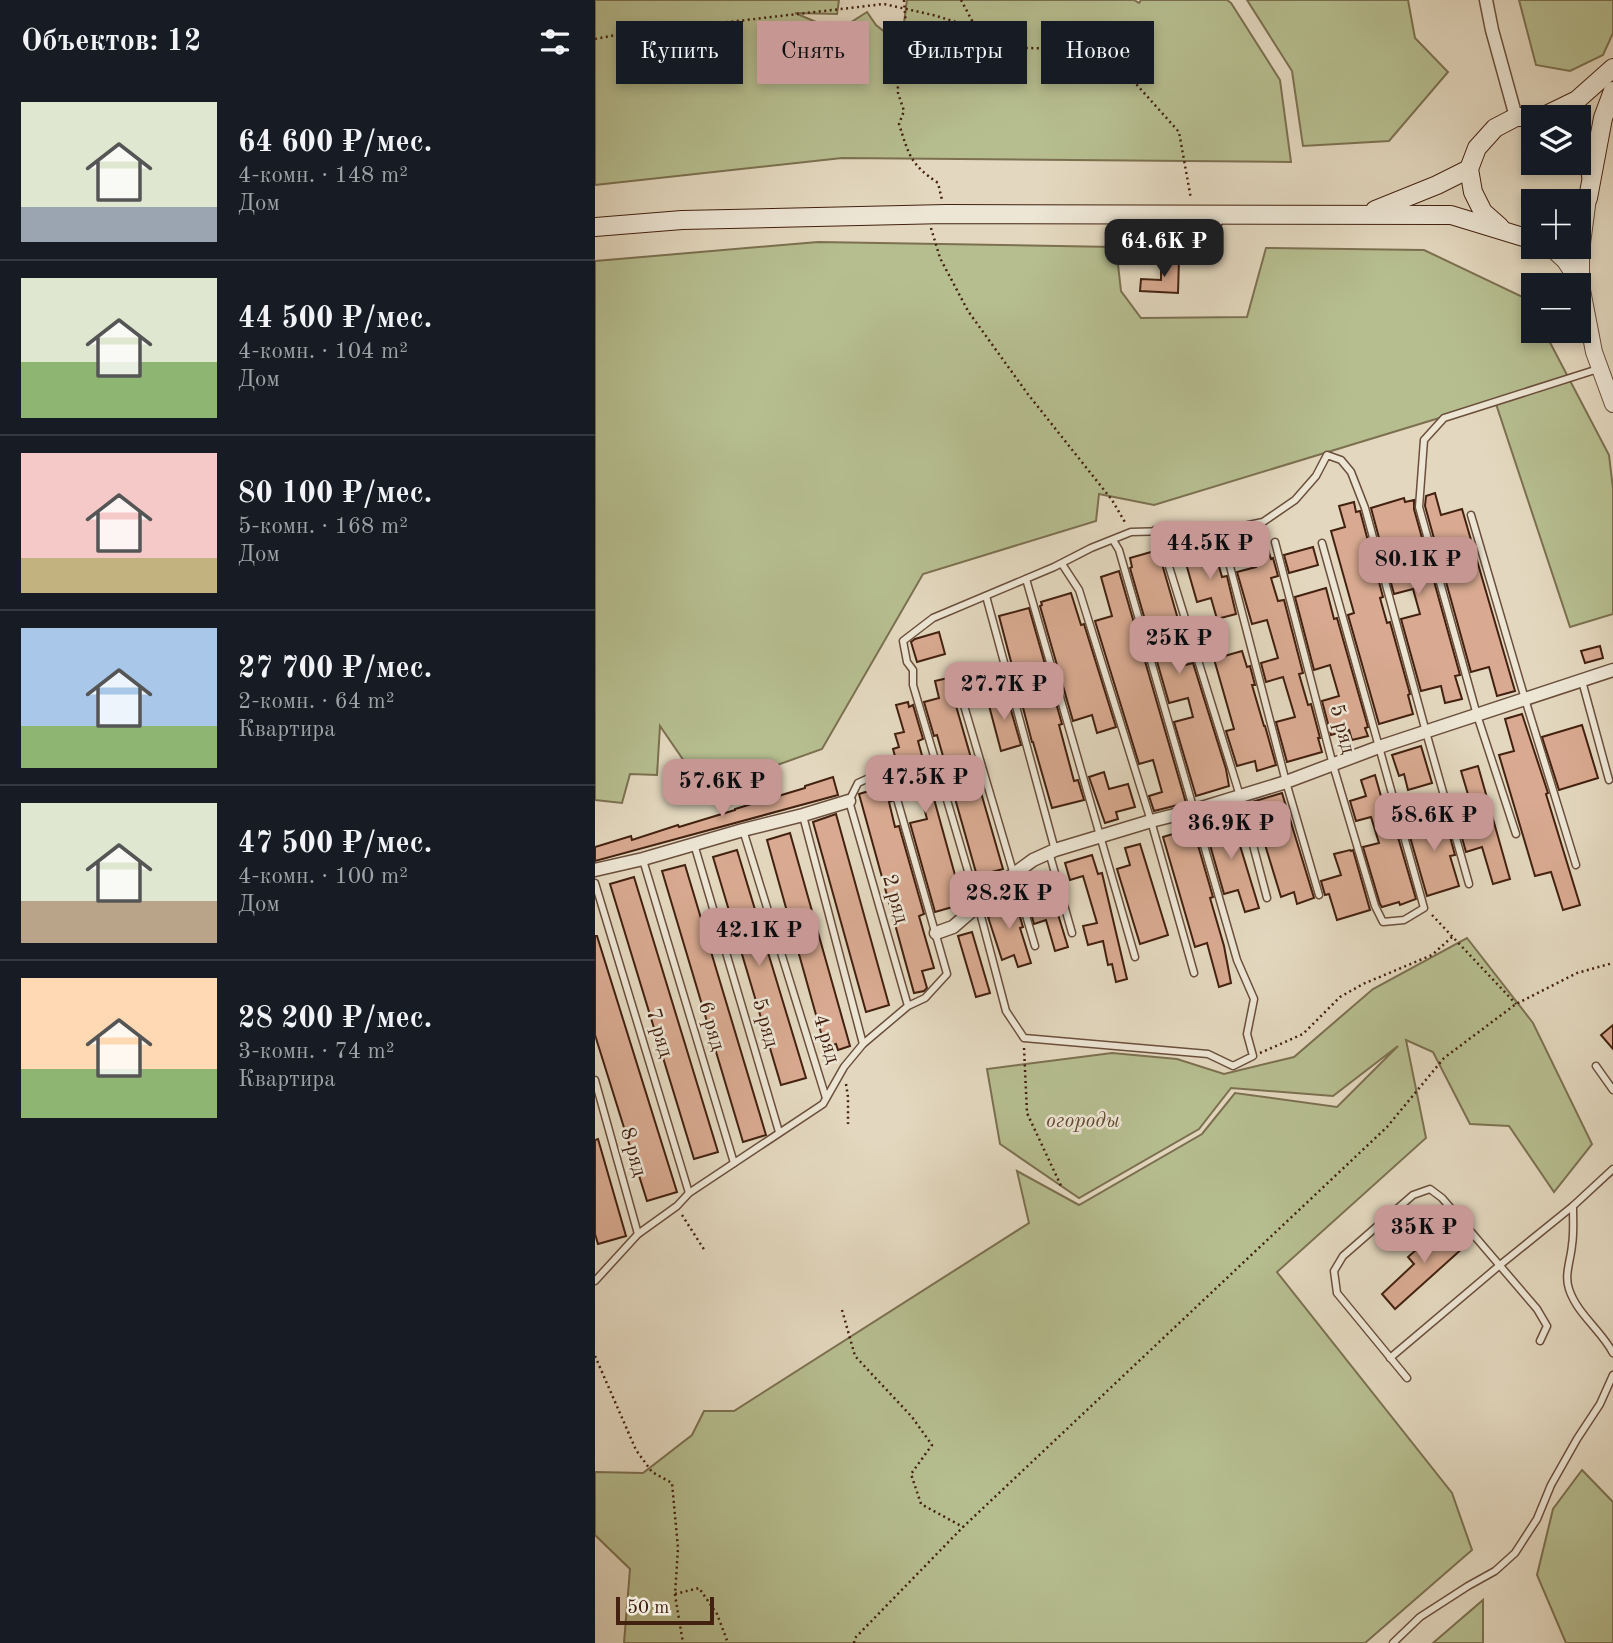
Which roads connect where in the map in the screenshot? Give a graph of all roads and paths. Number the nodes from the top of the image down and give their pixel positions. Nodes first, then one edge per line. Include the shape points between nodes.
1 (904, 0) edge
2 (961, 0) edge
3 (1486, 0) edge
4 (904, 10) junction
5 (953, 21) edge
6 (972, 21) edge
7 (595, 39) edge
8 (1027, 48) edge
9 (1613, 68) edge
10 (1613, 90) edge
11 (1567, 105) edge
12 (1516, 117) junction
13 (1521, 117) edge
14 (1469, 169) junction
15 (1590, 175) edge
16 (1591, 178) junction
17 (1588, 189) edge
18 (939, 214) junction
19 (1133, 214) junction
20 (1194, 214) junction
21 (1223, 214) junction
22 (1362, 215) junction
23 (595, 227) edge
24 (1521, 234) edge
25 (1521, 235) edge
26 (1591, 337) edge
27 (1600, 368) junction
28 (1613, 404) edge
29 (1471, 515) dead end
30 (1220, 528) junction
31 (1155, 530) junction
32 (1131, 532) junction
33 (1113, 540) junction
34 (1275, 542) dead end
35 (1322, 543) dead end
36 (1062, 564) junction
37 (1026, 579) junction
38 (986, 596) junction
39 (1613, 670) edge
40 (1581, 681) junction
41 (960, 692) dead end
42 (1525, 699) junction
43 (1477, 715) junction
44 (1426, 732) junction
45 (1379, 747) junction
46 (1333, 765) junction
47 (1609, 780) dead end
48 (1286, 782) junction
49 (1240, 796) junction
50 (849, 801) junction
51 (1195, 810) junction
52 (803, 815) junction
53 (1151, 821) junction
54 (743, 830) junction
55 (1516, 834) dead end
56 (1100, 835) junction
57 (694, 844) junction
58 (1052, 851) junction
59 (643, 859) junction
60 (1576, 865) dead end
61 (595, 870) edge
62 (1014, 874) junction
63 (595, 884) edge
64 (1469, 884) dead end
65 (1318, 895) dead end
66 (1267, 898) dead end
67 (978, 905) junction
68 (1425, 908) junction
69 (936, 933) junction
70 (1072, 933) dead end
71 (1452, 937) junction
72 (1035, 946) dead end
73 (1135, 957) dead end
74 (1613, 963) edge
75 (1194, 974) dead end
76 (1516, 1004) junction
77 (908, 1006) junction
78 (1024, 1038) junction
79 (863, 1044) junction
80 (1253, 1056) junction
81 (1596, 1066) dead end
82 (844, 1067) junction
83 (595, 1080) edge
84 (1613, 1090) edge
85 (826, 1098) junction
86 (848, 1124) dead end
87 (779, 1132) junction
88 (734, 1163) junction
89 (1613, 1169) edge
90 (1062, 1188) dead end
91 (689, 1193) junction
92 (677, 1206) junction
93 (1573, 1206) junction
94 (638, 1234) junction
95 (705, 1251) dead end
96 (1500, 1265) junction
97 (595, 1281) edge
98 (842, 1310) dead end
99 (1540, 1340) dead end
100 (1613, 1353) edge
101 (595, 1356) edge
102 (1390, 1358) junction
103 (1613, 1375) edge
104 (1406, 1378) dead end
105 (963, 1527) junction
106 (675, 1595) junction
107 (683, 1643) edge
108 (728, 1643) edge
109 (854, 1643) edge
110 (1393, 1643) edge

1 - 4 path
2 - 6 path
3 - 12 street
4 - 5 path
4 - 7 path via 884,4
4 - 18 path via 906,27 897,55 898,93 904,111 898,124 911,158 937,183
8 - 20 path via 1081,49 1137,85 1179,132
9 - 11 main road
10 - 16 main road
12 - 13 main road
12 - 14 main road via 1495,128 1477,148
14 - 22 main road
14 - 24 main road via 1483,212
15 - 16 main road
16 - 17 main road
18 - 19 main road
18 - 23 main road via 682,220
18 - 32 path via 931,231 968,310 1112,500
19 - 20 main road
19 - 21 lane via 1156,254 1184,253 1211,237
20 - 21 main road
21 - 22 main road
22 - 25 main road via 1451,215
26 - 27 street
27 - 28 street
27 - 43 lane via 1444,418 1424,440 1419,507
29 - 42 lane
30 - 31 lane
30 - 44 lane via 1263,522 1296,500 1327,455 1341,460 1351,472 1365,508
30 - 48 lane
31 - 32 lane
31 - 49 lane
32 - 33 lane
33 - 36 lane
33 - 51 lane
34 - 46 lane, 5 ряд
35 - 45 lane
36 - 37 lane
36 - 53 lane via 1079,590
37 - 38 lane
37 - 56 lane
38 - 58 lane
38 - 67 lane via 933,618 903,641
39 - 40 street
40 - 42 street
40 - 47 lane
41 - 62 lane
42 - 43 street
42 - 60 lane
43 - 44 street
43 - 55 lane
44 - 45 street
44 - 64 lane
45 - 46 street
45 - 68 lane
46 - 48 street
46 - 68 lane, 5 ряд via 1383,922 1404,920
48 - 49 street
48 - 65 lane
49 - 51 street
49 - 66 lane
50 - 52 street
50 - 69 lane via 858,783 880,773 893,785
50 - 77 lane, 2 ряд
51 - 53 street
51 - 80 lane via 1237,960 1254,999 1247,1034
52 - 54 street
52 - 79 lane
53 - 56 street
53 - 75 lane
54 - 57 street
54 - 85 lane, 4 ряд
56 - 58 street
56 - 73 lane
57 - 59 street
57 - 87 lane, 5 ряд
58 - 62 street
58 - 70 lane
59 - 61 street
59 - 88 lane, 6 ряд
62 - 67 street
62 - 72 lane
63 - 91 lane, 7 ряд
67 - 69 street via 953,928
67 - 78 lane via 1006,1011
68 - 71 path
69 - 77 lane via 947,974 925,998
71 - 76 path
71 - 80 path via 1432,955 1340,998 1303,1034
74 - 76 path via 1577,973
76 - 105 path via 1444,1058 1387,1127
77 - 79 lane
78 - 80 lane via 1208,1054 1233,1066
78 - 90 path via 1027,1113
79 - 82 lane
81 - 84 lane
82 - 85 lane
82 - 86 path
83 - 94 lane, 8 ряд
85 - 87 lane
87 - 88 lane
88 - 91 lane
89 - 93 lane
91 - 92 lane
92 - 94 lane
92 - 95 path
93 - 96 lane
93 - 100 lane via 1568,1287
94 - 97 lane
96 - 99 lane via 1547,1326
96 - 102 lane
96 - 102 lane via 1442,1198 1430,1189 1413,1195 1343,1256 1334,1271 1338,1293
98 - 105 path via 855,1356 932,1445 911,1474 921,1504
101 - 106 path via 636,1450 652,1472 671,1483 678,1548
102 - 104 lane
103 - 110 lane via 1551,1485 1538,1519 1515,1553 1495,1571 1420,1617
105 - 109 path
106 - 107 path
106 - 108 path via 699,1588 717,1614

